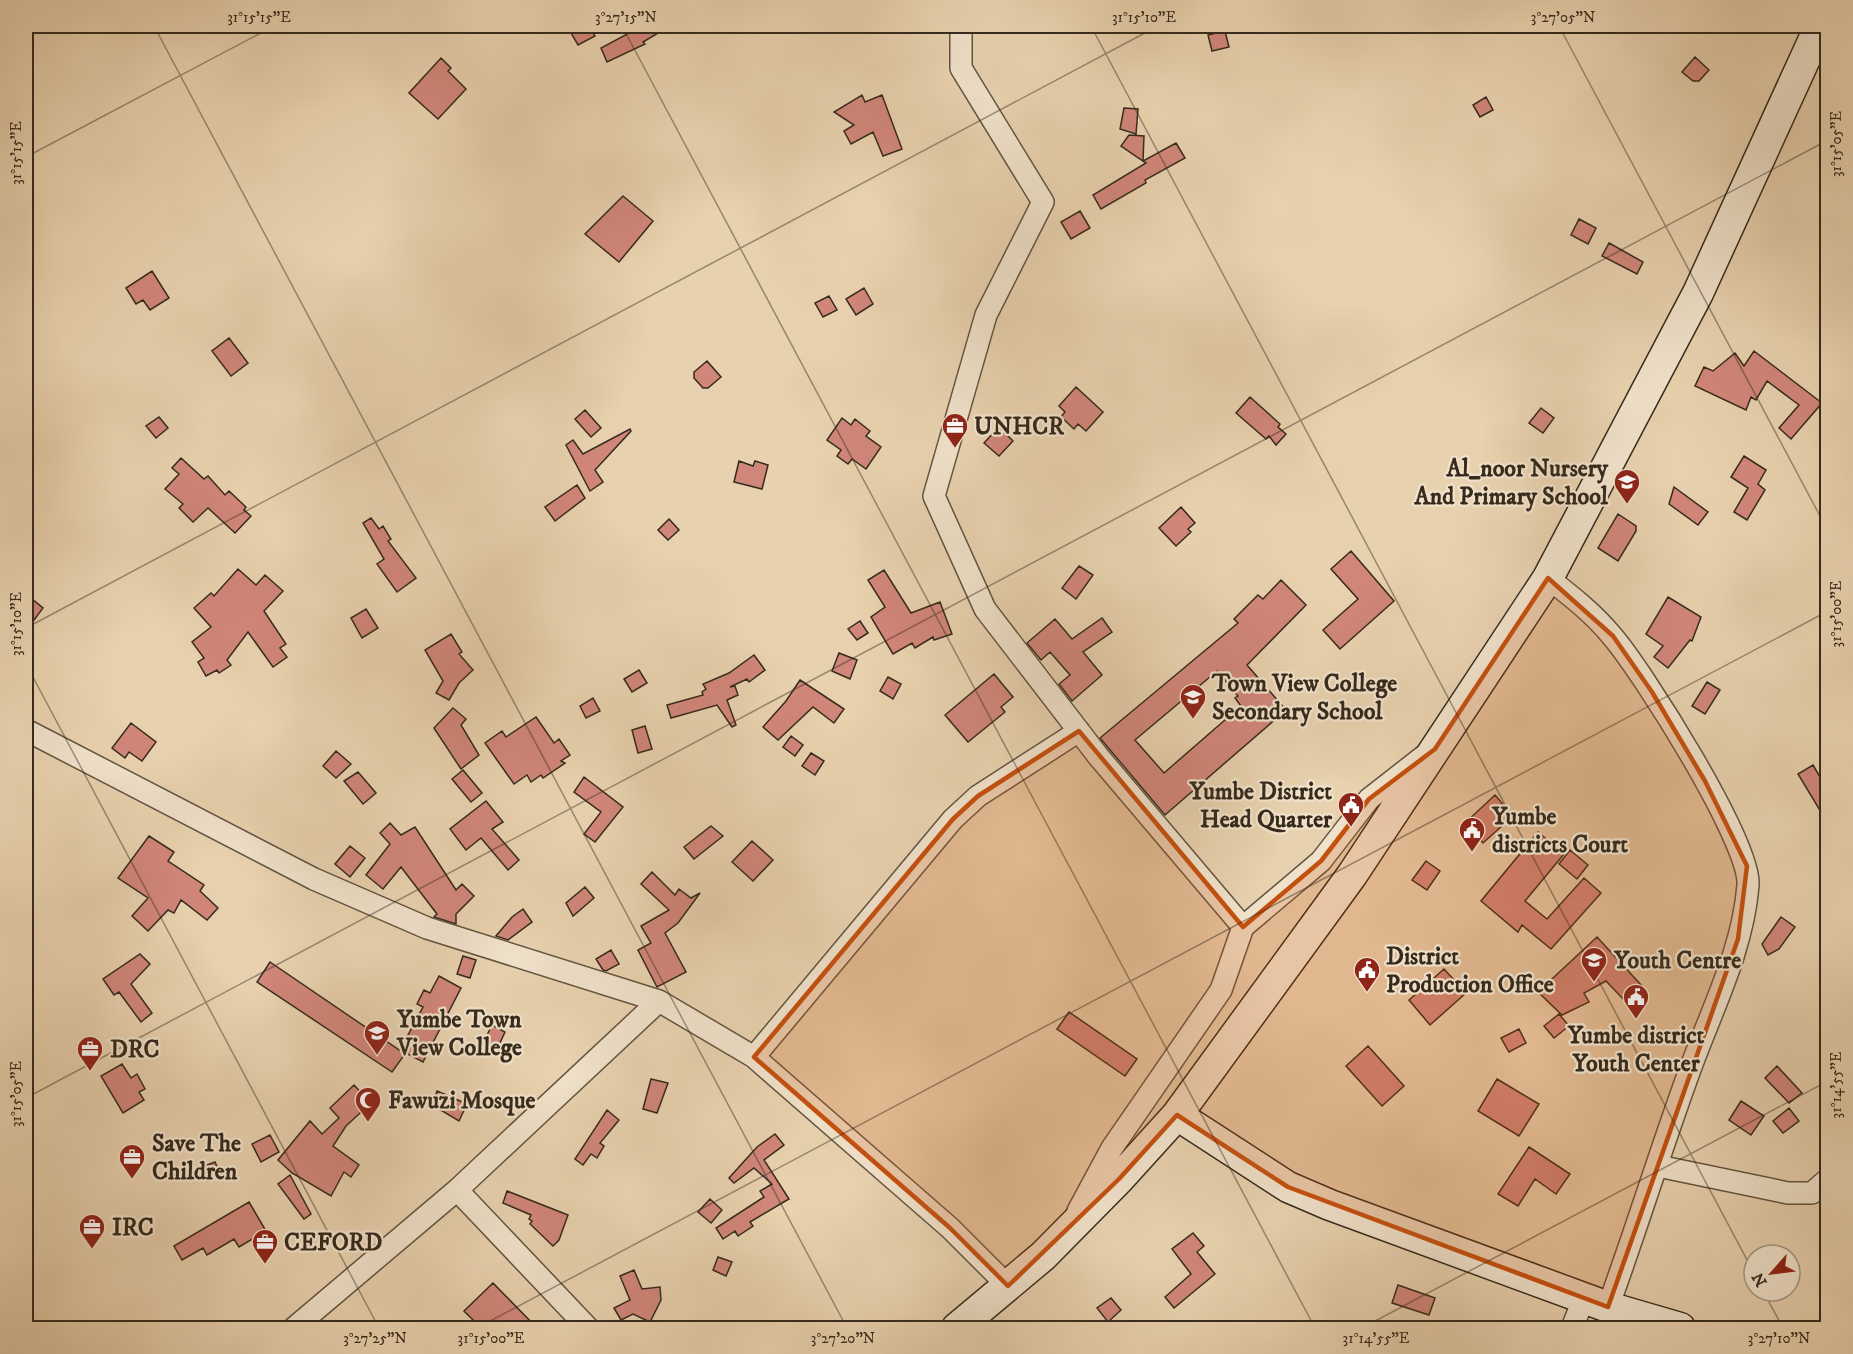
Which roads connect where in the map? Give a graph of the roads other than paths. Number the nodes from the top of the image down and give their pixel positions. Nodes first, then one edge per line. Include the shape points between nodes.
1 (961, 26) edge
2 (1821, 26) edge
3 (1548, 578) junction
4 (26, 730) edge
5 (1079, 731) junction
6 (1435, 748) junction
7 (1243, 927) junction
8 (658, 1001) junction
9 (754, 1058) junction
10 (1177, 1115) junction
11 (1658, 1166) junction
12 (1827, 1179) edge
13 (457, 1190) junction
14 (1068, 1230) junction
15 (1008, 1286) junction
16 (1596, 1303) junction
17 (962, 1327) edge
18 (294, 1329) edge
19 (588, 1329) edge
20 (1572, 1329) edge
21 (1680, 1329) edge

1 - 5 street via 962,68 1043,202 986,315 934,496 985,609
2 - 3 main road via 1698,293
3 - 6 main road
3 - 11 street via 1581,603 1613,636 1652,692 1705,780 1747,866 1748,884 1738,939
4 - 8 street via 314,879 417,923
5 - 7 street
5 - 9 street via 978,796 953,819
6 - 7 street via 1369,799 1321,861
6 - 10 main road via 1352,875
7 - 14 street via 1221,990 1112,1148
8 - 9 street
8 - 13 street
9 - 15 street via 950,1228
10 - 14 main road
10 - 16 main road via 1288,1187 1330,1206
11 - 12 street via 1788,1193 1812,1193
11 - 16 street
13 - 18 street
13 - 19 street
14 - 15 main road
15 - 17 main road
16 - 20 street
16 - 21 main road

